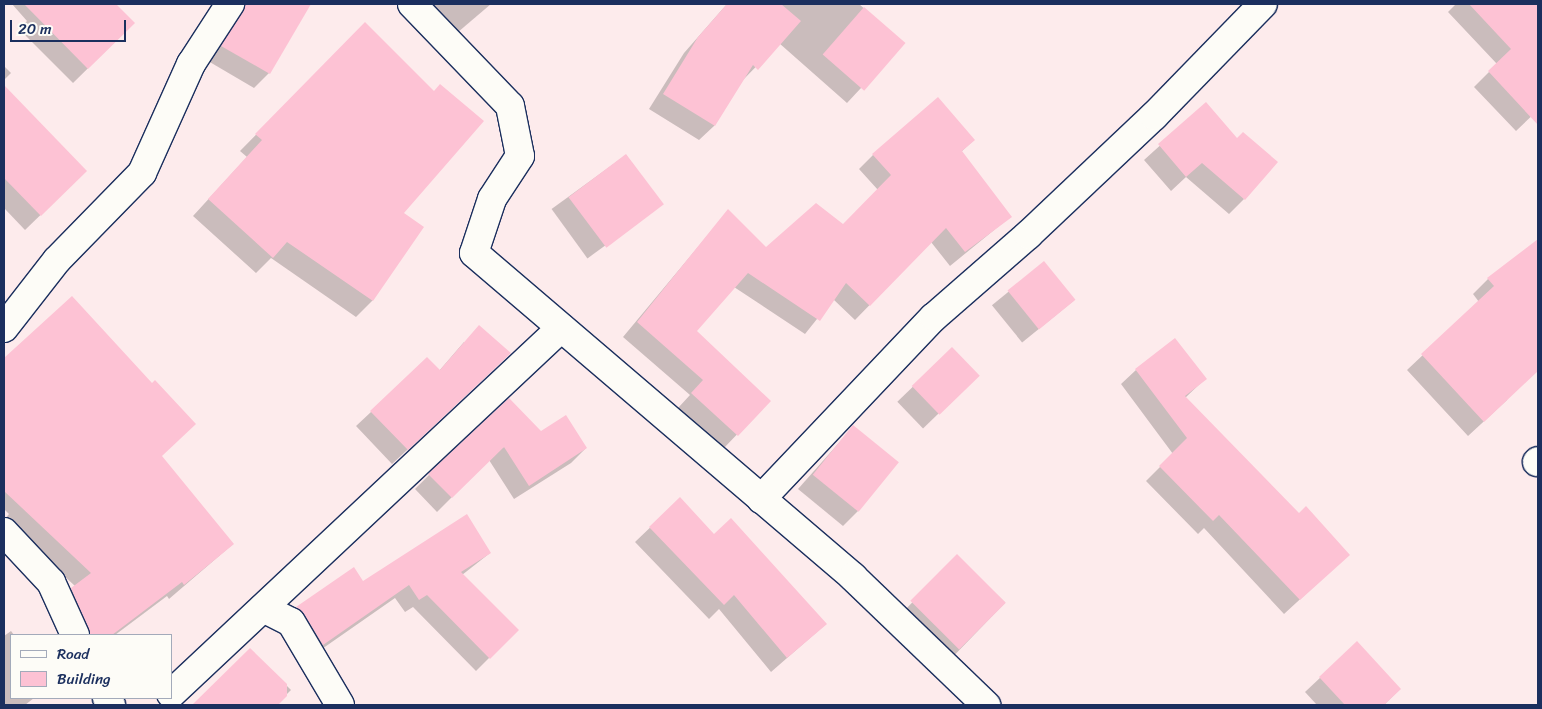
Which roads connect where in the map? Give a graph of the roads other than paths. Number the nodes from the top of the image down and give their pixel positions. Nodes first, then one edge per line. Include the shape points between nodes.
1 (230, 4) edge
2 (412, 4) edge
3 (1264, 4) edge
4 (4, 328) edge
5 (561, 328) junction
6 (761, 499) junction
7 (4, 532) edge
8 (263, 608) junction
9 (75, 634) edge
10 (172, 693) edge
11 (340, 705) edge
12 (986, 705) edge

1 - 4 street via 191,64 142,173 57,260
2 - 5 street via 510,106 520,156 492,199 474,254
3 - 6 street via 1154,116 1028,235 934,317
5 - 6 street
5 - 8 street
6 - 12 street via 853,577
7 - 9 street via 51,582
8 - 10 street
8 - 11 street via 292,622

